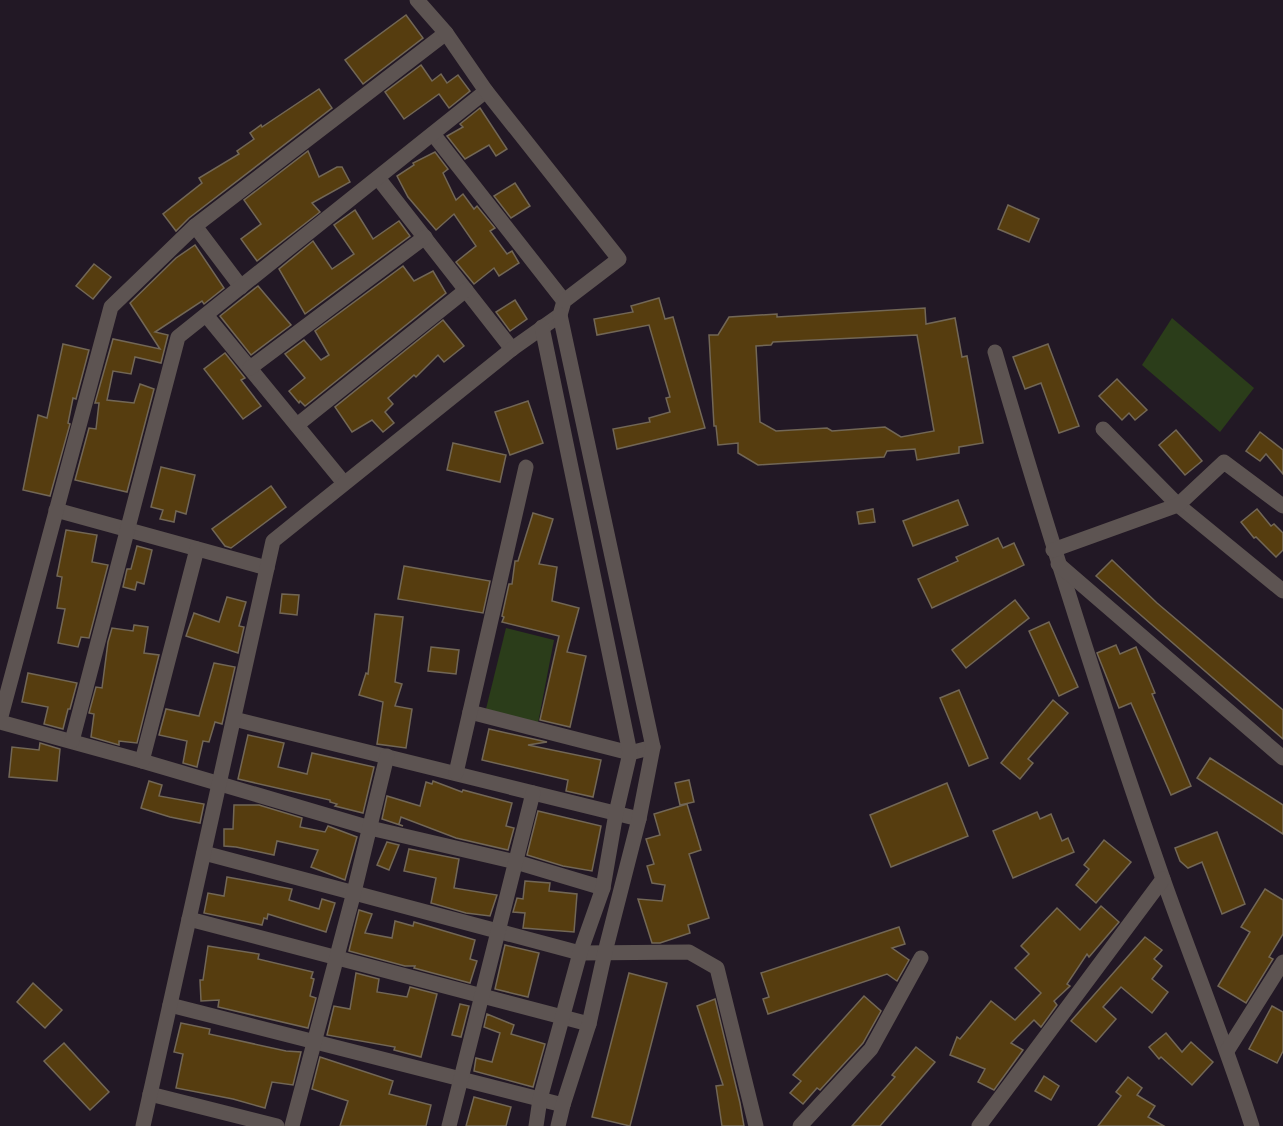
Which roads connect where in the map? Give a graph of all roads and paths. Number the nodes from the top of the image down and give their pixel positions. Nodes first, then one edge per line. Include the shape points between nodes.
1 (417, 0) edge
2 (446, 33) junction
3 (486, 91) junction
4 (433, 134) junction
5 (378, 178) junction
6 (195, 226) junction
7 (424, 237) junction
8 (241, 287) junction
9 (466, 290) junction
10 (562, 308) junction
11 (206, 315) junction
12 (542, 327) junction
13 (512, 349) junction
14 (994, 352) dead end
15 (250, 368) junction
16 (297, 425) junction
17 (1103, 429) dead end
18 (526, 467) dead end
19 (344, 483) junction
20 (1178, 505) junction
21 (1283, 506) edge
22 (56, 510) junction
23 (127, 529) junction
24 (197, 549) junction
25 (1055, 557) junction
26 (267, 568) junction
27 (1283, 591) edge
28 (470, 712) junction
29 (234, 719) junction
30 (0, 721) edge
31 (72, 741) junction
32 (653, 747) junction
33 (630, 753) junction
34 (387, 756) junction
35 (1283, 758) edge
36 (142, 761) junction
37 (456, 773) junction
38 (219, 783) junction
39 (533, 793) junction
40 (616, 813) junction
41 (639, 819) junction
42 (370, 828) junction
43 (204, 852) junction
44 (516, 862) junction
45 (1163, 879) junction
46 (603, 888) junction
47 (354, 892) junction
48 (189, 919) junction
49 (499, 931) junction
50 (580, 952) junction
51 (605, 952) junction
52 (335, 957) junction
53 (921, 958) dead end
54 (1283, 962) edge
55 (481, 996) junction
56 (170, 1005) junction
57 (563, 1017) junction
58 (589, 1024) junction
59 (314, 1041) junction
60 (1227, 1051) junction
61 (460, 1079) junction
62 (150, 1094) junction
63 (540, 1099) junction
64 (563, 1105) junction
65 (143, 1126) edge
66 (277, 1126) edge
67 (292, 1126) edge
68 (449, 1126) edge
69 (536, 1126) edge
70 (558, 1126) edge
71 (756, 1126) edge
72 (800, 1126) edge
73 (979, 1126) edge
74 (1252, 1126) edge

1 - 2 street
2 - 3 street
2 - 6 street
3 - 4 street
3 - 10 street via 619,260
4 - 5 street
4 - 10 street
5 - 7 street
5 - 8 street
6 - 8 street
6 - 22 street via 111,307
7 - 9 street
7 - 15 street
8 - 11 street
9 - 13 street
9 - 16 street
10 - 12 street
10 - 32 street
11 - 15 street
11 - 23 street via 178,337
12 - 13 street
12 - 33 street
13 - 19 street
14 - 25 street
15 - 16 street
16 - 19 street
17 - 20 street
18 - 28 street
19 - 26 street via 273,541
20 - 21 street via 1224,462
20 - 25 street
20 - 27 street
22 - 23 street
22 - 30 street
23 - 24 street
23 - 31 street
24 - 26 street
24 - 36 street
25 - 35 street
25 - 45 street
26 - 29 street
28 - 33 street
28 - 37 street
29 - 34 street
29 - 38 street
30 - 31 street
31 - 36 street
32 - 33 street
32 - 41 street
33 - 40 street
34 - 37 street
34 - 42 street
36 - 38 street
37 - 39 street
38 - 42 street
38 - 43 street
39 - 40 street
39 - 44 street
40 - 41 street
40 - 46 street
41 - 51 street
42 - 44 street
42 - 47 street
43 - 47 street
43 - 48 street
44 - 46 street
44 - 49 street
45 - 60 street
45 - 73 street
46 - 50 street
47 - 49 street
47 - 52 street
48 - 52 street
48 - 56 street
49 - 50 street
49 - 55 street
50 - 51 street
50 - 57 street
51 - 58 street
51 - 71 street via 689,952 717,968
52 - 55 street
52 - 59 street
53 - 72 street via 871,1049
54 - 60 street
55 - 57 street
55 - 61 street
56 - 59 street
56 - 62 street
57 - 58 street
57 - 63 street
58 - 64 street
59 - 61 street
59 - 67 street
60 - 74 street
61 - 63 street
61 - 68 street
62 - 65 street
62 - 66 street
63 - 64 street
63 - 69 street
64 - 70 street

